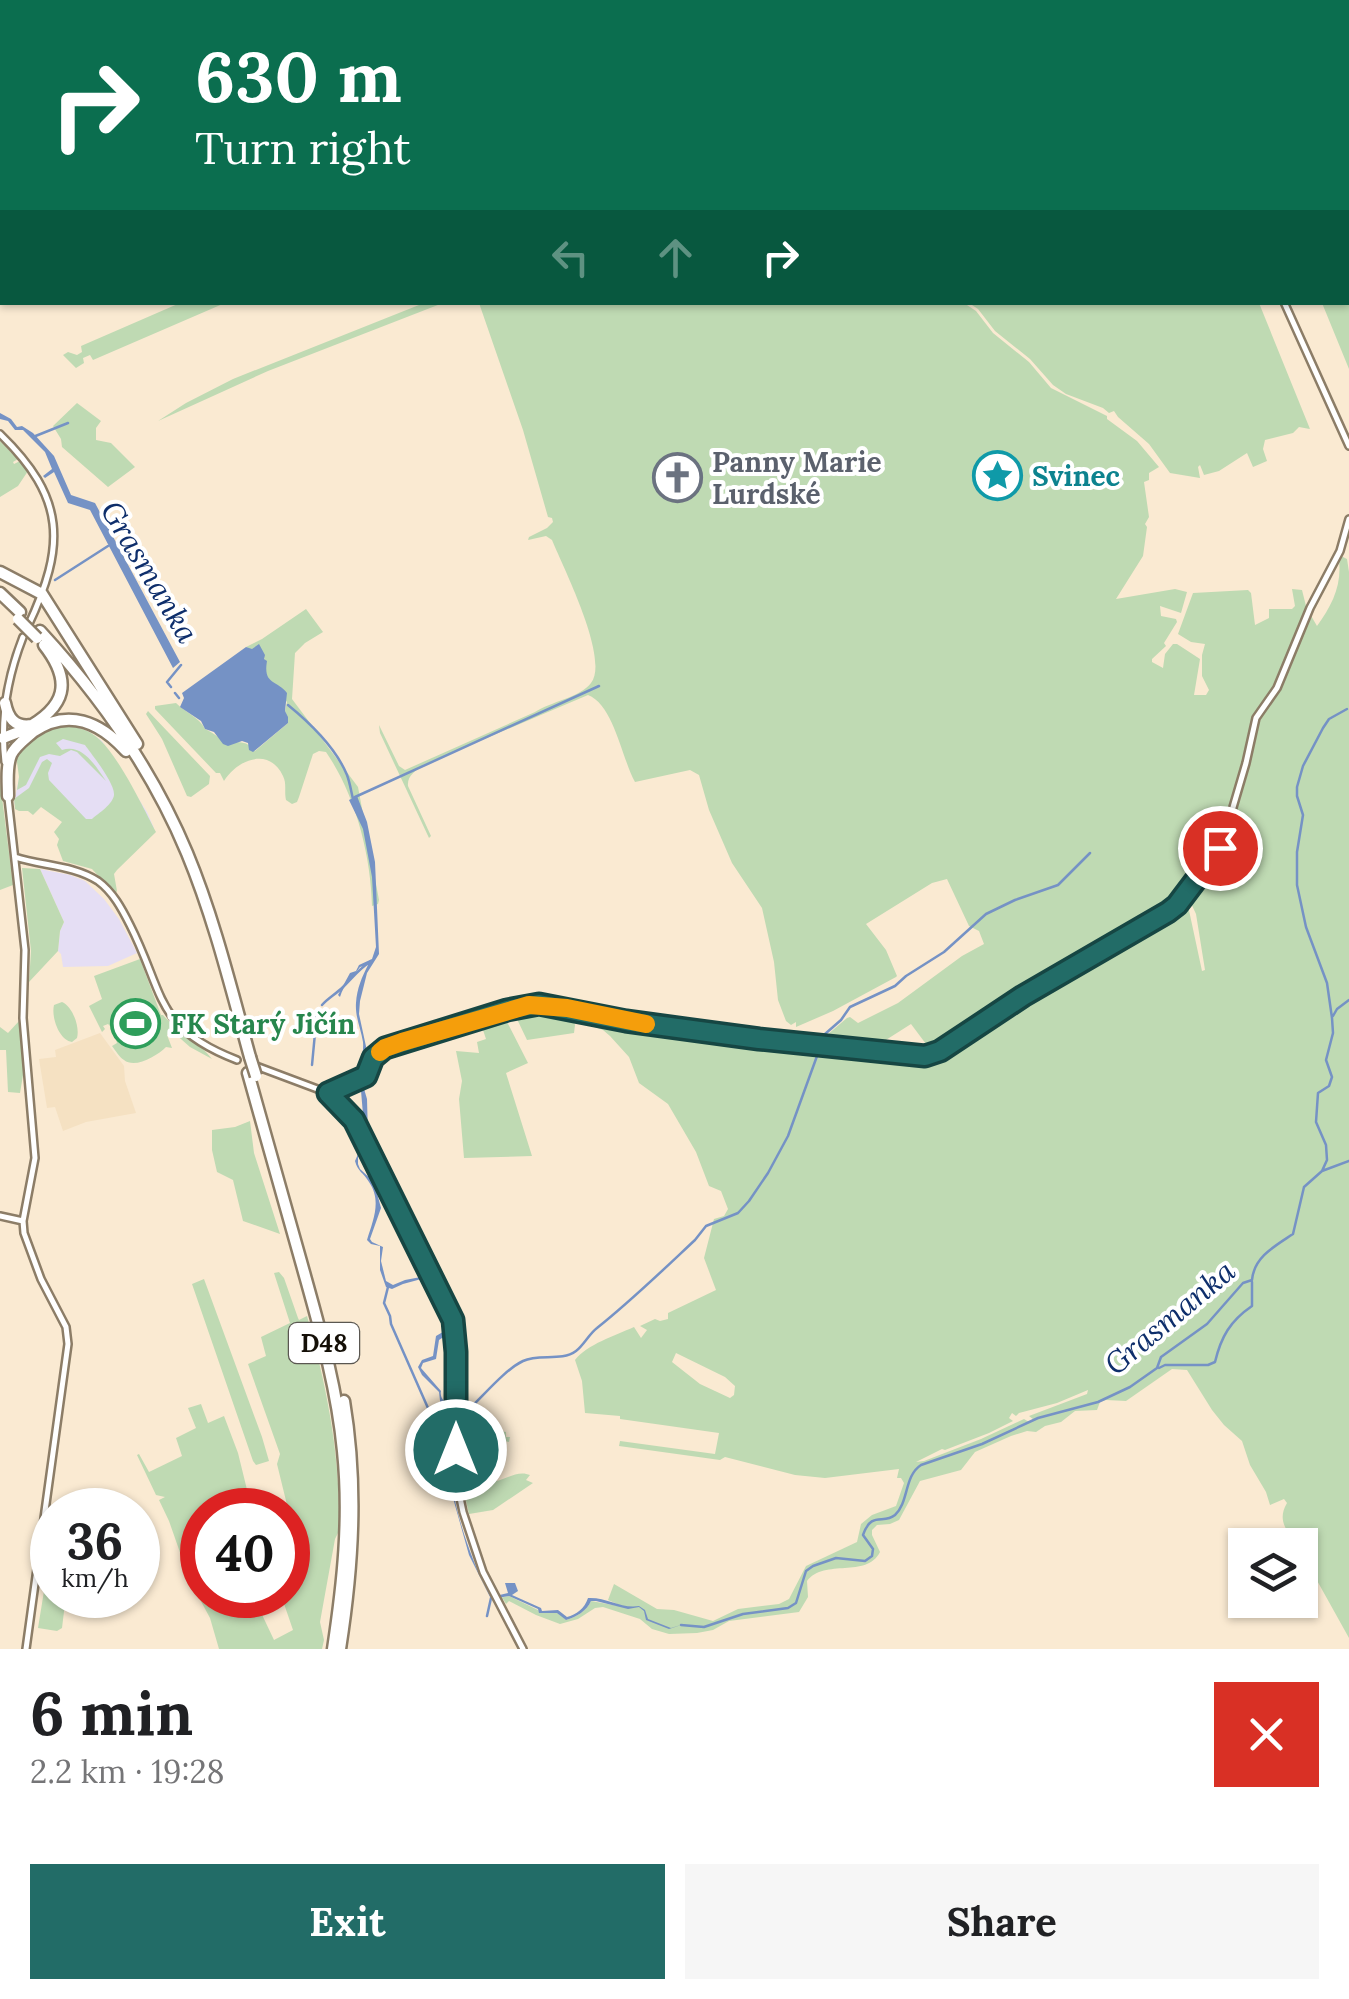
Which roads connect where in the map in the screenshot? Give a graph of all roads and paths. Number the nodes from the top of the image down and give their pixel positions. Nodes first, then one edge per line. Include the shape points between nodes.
1 (1285, 305) edge
2 (0, 434) edge
3 (1349, 446) edge
4 (1349, 519) edge
5 (0, 572) edge
6 (0, 593) edge
7 (42, 594) junction
8 (0, 602) edge
9 (19, 615) junction
10 (28, 626) dead end
11 (23, 637) dead end
12 (40, 638) junction
13 (4, 703) junction
14 (33, 728) junction
15 (3, 738) junction
16 (126, 751) junction
17 (8, 796) junction
18 (169, 813) junction
19 (15, 857) junction
20 (247, 1064) junction
21 (328, 1093) junction
22 (0, 1216) edge
23 (22, 1221) junction
24 (26, 1649) edge
25 (337, 1649) edge
26 (523, 1649) edge

1 - 3 street
2 - 7 street via 39,480 53,520 53,560
4 - 21 street via 1278,688 1256,718 1215,856 1177,905 940,1051 925,1056 821,1046 539,1004 385,1048 366,1076
5 - 7 highway
6 - 9 highway, D48
7 - 10 street
7 - 18 highway via 122,718
8 - 9 highway, D48
9 - 12 highway, D48, bridge
11 - 13 street
12 - 14 highway via 62,688 53,710
12 - 16 highway, D48
12 - 18 highway, D48 via 117,724
13 - 14 highway via 14,722
13 - 15 street
14 - 15 highway via 17,740
14 - 16 highway via 81,720 103,729
14 - 17 highway via 10,756
15 - 17 street
16 - 20 highway, D48 via 186,870
17 - 19 street
18 - 20 highway, D48 via 205,902
19 - 20 street via 78,872 107,889 131,926 166,1010 208,1048
19 - 23 street via 36,1158
20 - 21 street
20 - 25 highway, D48 via 339,1414 346,1528
21 - 26 street via 354,1120 453,1320 462,1512 483,1572
22 - 23 street
23 - 24 street via 68,1344

